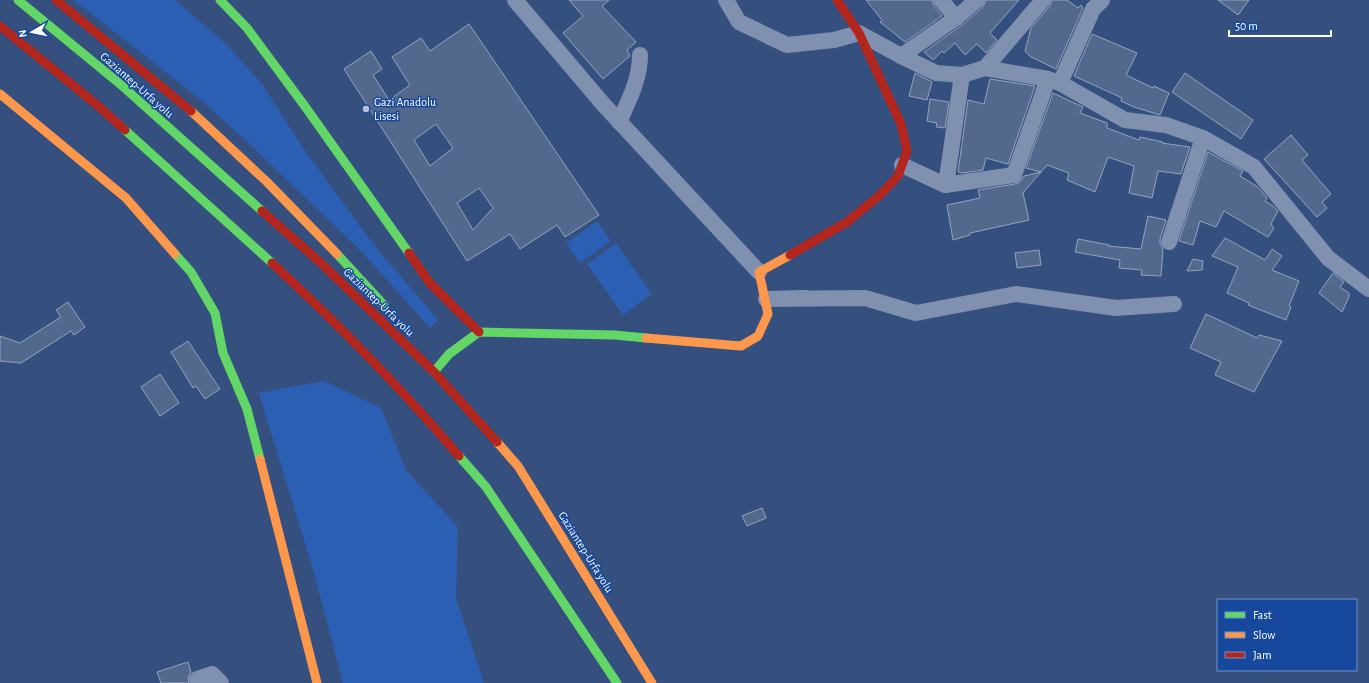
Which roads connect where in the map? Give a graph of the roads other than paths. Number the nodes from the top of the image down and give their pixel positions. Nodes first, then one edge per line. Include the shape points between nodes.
1 (18, 0) edge
2 (56, 0) edge
3 (220, 0) edge
4 (515, 0) edge
5 (726, 0) edge
6 (837, 0) edge
7 (941, 0) edge
8 (977, 0) edge
9 (1043, 0) edge
10 (1093, 3) edge
11 (956, 18) junction
12 (0, 27) edge
13 (859, 33) junction
14 (640, 56) dead end
15 (901, 56) junction
16 (985, 68) junction
17 (962, 75) junction
18 (1054, 81) junction
19 (0, 94) edge
20 (619, 122) junction
21 (1203, 138) junction
22 (902, 165) junction
23 (946, 185) junction
24 (1168, 242) dead end
25 (759, 272) junction
26 (1369, 288) edge
27 (806, 298) dead end
28 (766, 299) junction
29 (1174, 304) dead end
30 (390, 311) dead end
31 (398, 324) dead end
32 (479, 332) junction
33 (434, 372) junction
34 (197, 679) dead end
35 (220, 683) edge
36 (317, 683) edge
37 (617, 683) edge
38 (652, 683) edge

1 - 33 main road, Gaziantep-Urfa yolu via 120,84 322,264
2 - 30 main road via 126,55 225,142 332,247
3 - 32 main road via 247,28 304,104 429,282
4 - 20 street
5 - 13 street via 739,22 787,45 834,40
6 - 13 main road
7 - 11 street
8 - 11 street
9 - 16 street
10 - 18 street
11 - 15 street
12 - 37 main road via 97,105 318,305 412,400 486,487
13 - 15 street
13 - 22 main road via 901,124 907,152
14 - 20 street via 640,68 632,96
15 - 17 street via 936,73
16 - 17 street
16 - 18 street
17 - 23 street
18 - 21 street via 1125,120 1166,125
18 - 23 street via 1014,175
19 - 36 main road via 126,198 191,272 215,314 223,353 247,409
20 - 25 street
21 - 24 street
21 - 26 street via 1254,167 1328,258
22 - 23 street
22 - 25 main road via 894,181 847,222
25 - 28 main road
27 - 28 street
28 - 29 street via 865,298 916,313 1016,294 1116,308
28 - 32 main road via 768,314 758,336 741,346 615,335
31 - 33 main road
32 - 33 main road via 450,354
33 - 38 main road, Gaziantep-Urfa yolu via 518,466
34 - 35 street via 212,674

